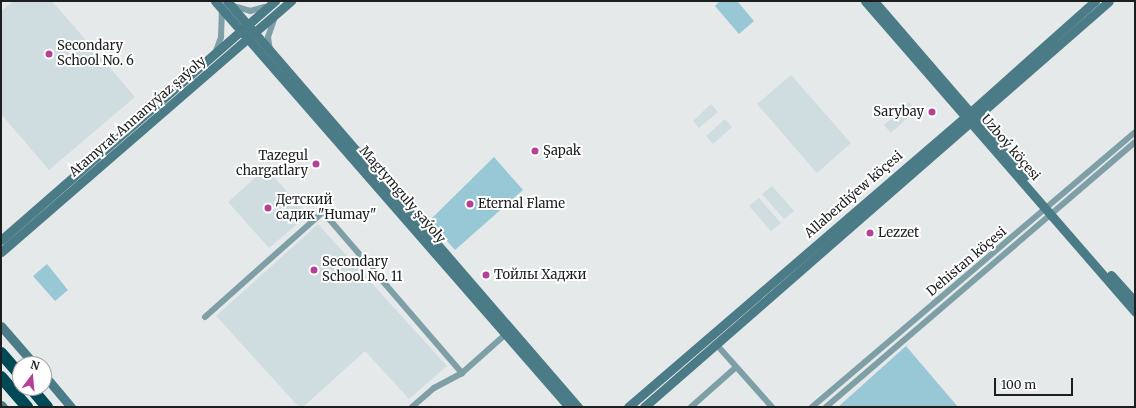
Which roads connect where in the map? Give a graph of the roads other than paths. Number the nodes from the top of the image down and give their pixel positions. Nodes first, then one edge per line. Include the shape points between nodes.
1 (215, 1) edge
2 (291, 1) edge
3 (865, 1) edge
4 (874, 1) edge
5 (1094, 1) edge
6 (1109, 1) edge
7 (274, 2) edge
8 (226, 5) edge
9 (278, 12) junction
10 (244, 27) junction
11 (251, 35) junction
12 (215, 52) junction
13 (272, 54) junction
14 (970, 117) junction
15 (1135, 132) edge
16 (1135, 142) edge
17 (1050, 210) junction
18 (1, 240) edge
19 (1, 252) edge
20 (1135, 302) edge
21 (1135, 312) edge
22 (205, 317) dead end
23 (1, 326) edge
24 (506, 334) junction
25 (716, 344) junction
26 (1, 353) edge
27 (27, 356) edge
28 (12, 366) edge
29 (736, 367) junction
30 (462, 373) junction
31 (1, 377) edge
32 (52, 384) edge
33 (646, 392) junction
34 (38, 396) edge
35 (569, 403) edge
36 (1, 405) edge
37 (3, 407) edge
38 (27, 407) edge
39 (48, 407) edge
40 (71, 407) edge
41 (412, 407) edge
42 (578, 407) edge
43 (582, 407) edge
44 (620, 407) edge
45 (628, 407) edge
46 (644, 407) edge
47 (691, 407) edge
48 (772, 407) edge
49 (812, 407) edge
50 (826, 407) edge

1 - 8 street, Magtymguly şaýoly
2 - 9 street, Atamyrat Annanyýaz şaýoly
3 - 14 street, Uzboý köçesi
4 - 14 street, Uzboý köçesi
5 - 14 street, Allaberdiýew köçesi
6 - 14 street, Allaberdiýew köçesi
7 - 8 street via 250,11
7 - 10 street, Atamyrat Annanyýaz şaýoly
8 - 10 street, Magtymguly şaýoly
8 - 12 street
9 - 11 street, Atamyrat Annanyýaz şaýoly
9 - 13 street via 272,21 268,37
10 - 11 street, Magtymguly şaýoly
10 - 12 street, Atamyrat Annanyýaz şaýoly
11 - 13 street, Magtymguly şaýoly
11 - 19 street, Atamyrat Annanyýaz şaýoly
11 - 24 street, Magtymguly şaýoly
12 - 18 street, Atamyrat Annanyýaz şaýoly
13 - 35 street, Magtymguly şaýoly
14 - 17 street, Uzboý köçesi
14 - 25 street, Allaberdiýew köçesi
14 - 33 street, Allaberdiýew köçesi
15 - 17 street, Dehistan köçesi
16 - 17 street, Dehistan köçesi
17 - 20 street, Uzboý köçesi
17 - 21 street, Uzboý köçesi
17 - 49 street, Dehistan köçesi
17 - 50 street, Dehistan köçesi
22 - 30 street via 323,212
23 - 27 street
24 - 30 street
24 - 35 street, Magtymguly şaýoly
25 - 29 street
25 - 46 street, Allaberdiýew köçesi
26 - 28 highway
29 - 47 street
29 - 48 street
30 - 41 street via 434,388
31 - 38 highway
32 - 40 street
33 - 44 street
33 - 45 street, Allaberdiýew köçesi
34 - 39 highway
35 - 42 street, Magtymguly şaýoly
35 - 43 street
36 - 37 street

